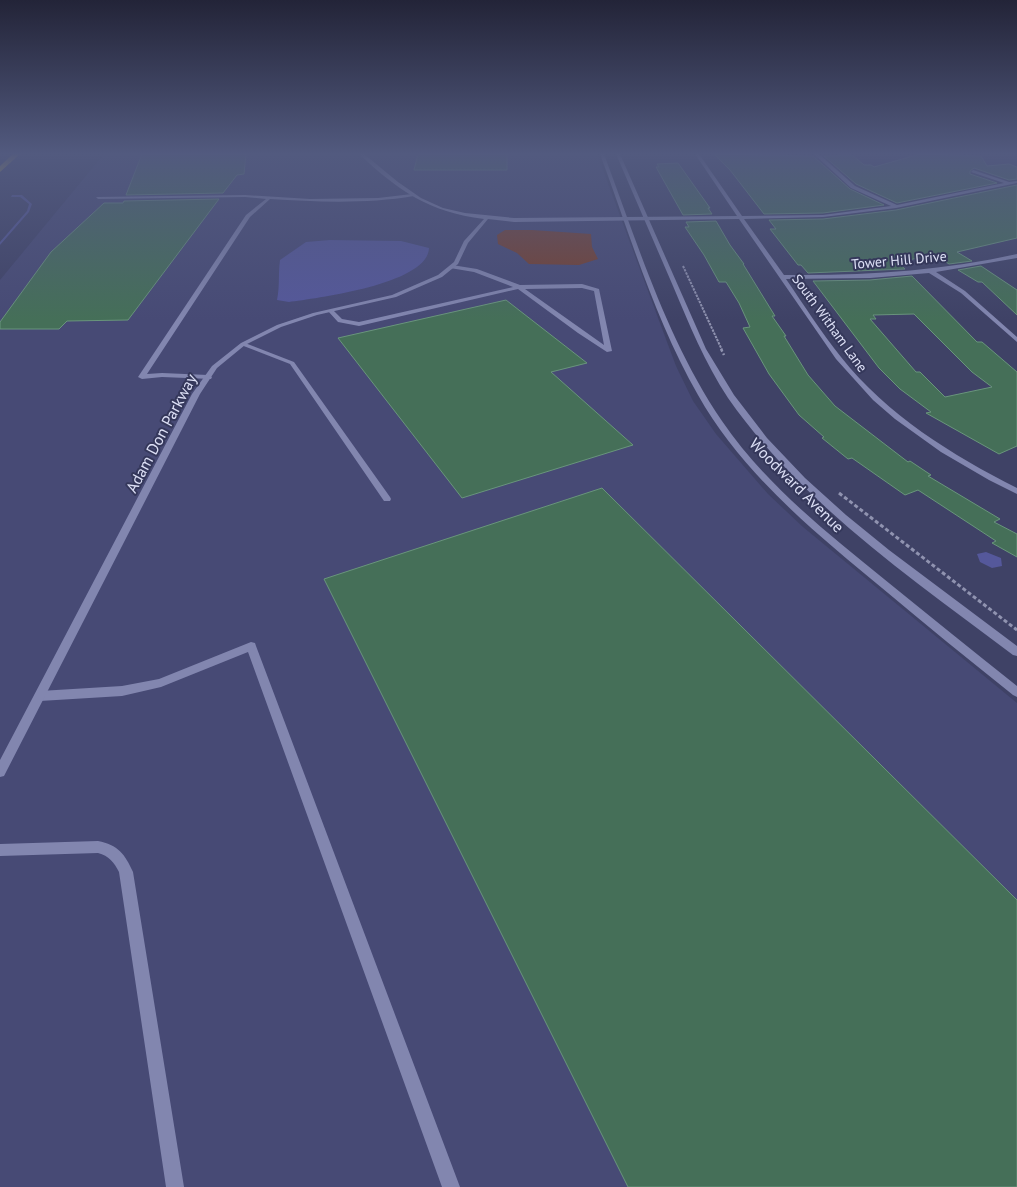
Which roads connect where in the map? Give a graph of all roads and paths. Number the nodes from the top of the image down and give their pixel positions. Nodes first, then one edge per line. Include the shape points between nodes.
1 (255, 209) edge
2 (446, 209) edge
3 (623, 209) edge
4 (642, 209) edge
5 (734, 209) edge
6 (877, 209) edge
7 (487, 218) junction
8 (740, 218) junction
9 (627, 220) junction
10 (647, 220) junction
11 (1017, 256) edge
12 (682, 264) dead end
13 (452, 266) junction
14 (930, 271) junction
15 (781, 277) junction
16 (519, 287) junction
17 (331, 311) junction
18 (1017, 340) edge
19 (243, 344) junction
20 (727, 361) dead end
21 (208, 377) junction
22 (836, 490) dead end
23 (1017, 492) edge
24 (386, 498) dead end
25 (1017, 630) edge
26 (1017, 652) edge
27 (1017, 692) edge
28 (40, 696) junction
29 (0, 772) edge
30 (0, 850) edge
31 (175, 1187) edge
32 (451, 1187) edge

1 - 21 street via 142,377
2 - 7 street
3 - 9 street, Woodward Avenue
4 - 10 street, Woodward Avenue
5 - 8 street, South Witham Lane
6 - 8 street via 823,216
7 - 9 street
7 - 13 street, Adam Don Parkway via 466,242
8 - 10 street
8 - 15 street, South Witham Lane
9 - 10 street
9 - 27 street, Woodward Avenue via 690,374 707,404 758,472 815,526
10 - 26 street, Woodward Avenue via 719,379 774,452 870,540
11 - 14 street, Tower Hill Drive
12 - 20 path
13 - 16 street via 474,270
13 - 17 street, Adam Don Parkway via 440,276 394,296
14 - 15 street, Tower Hill Drive via 853,277
14 - 18 street via 968,296
15 - 23 street, South Witham Lane via 838,358 870,394 915,431
16 - 16 street via 582,286 596,290 609,351
16 - 17 street via 358,324 340,322
17 - 19 street, Adam Don Parkway via 279,326
19 - 21 street, Adam Don Parkway via 214,367
19 - 24 street via 292,363
21 - 28 street, Adam Don Parkway via 196,394
22 - 25 path
28 - 29 street, Adam Don Parkway
28 - 32 street via 122,691 161,683 251,646
30 - 31 street via 98,847 110,849 120,857 126,872

